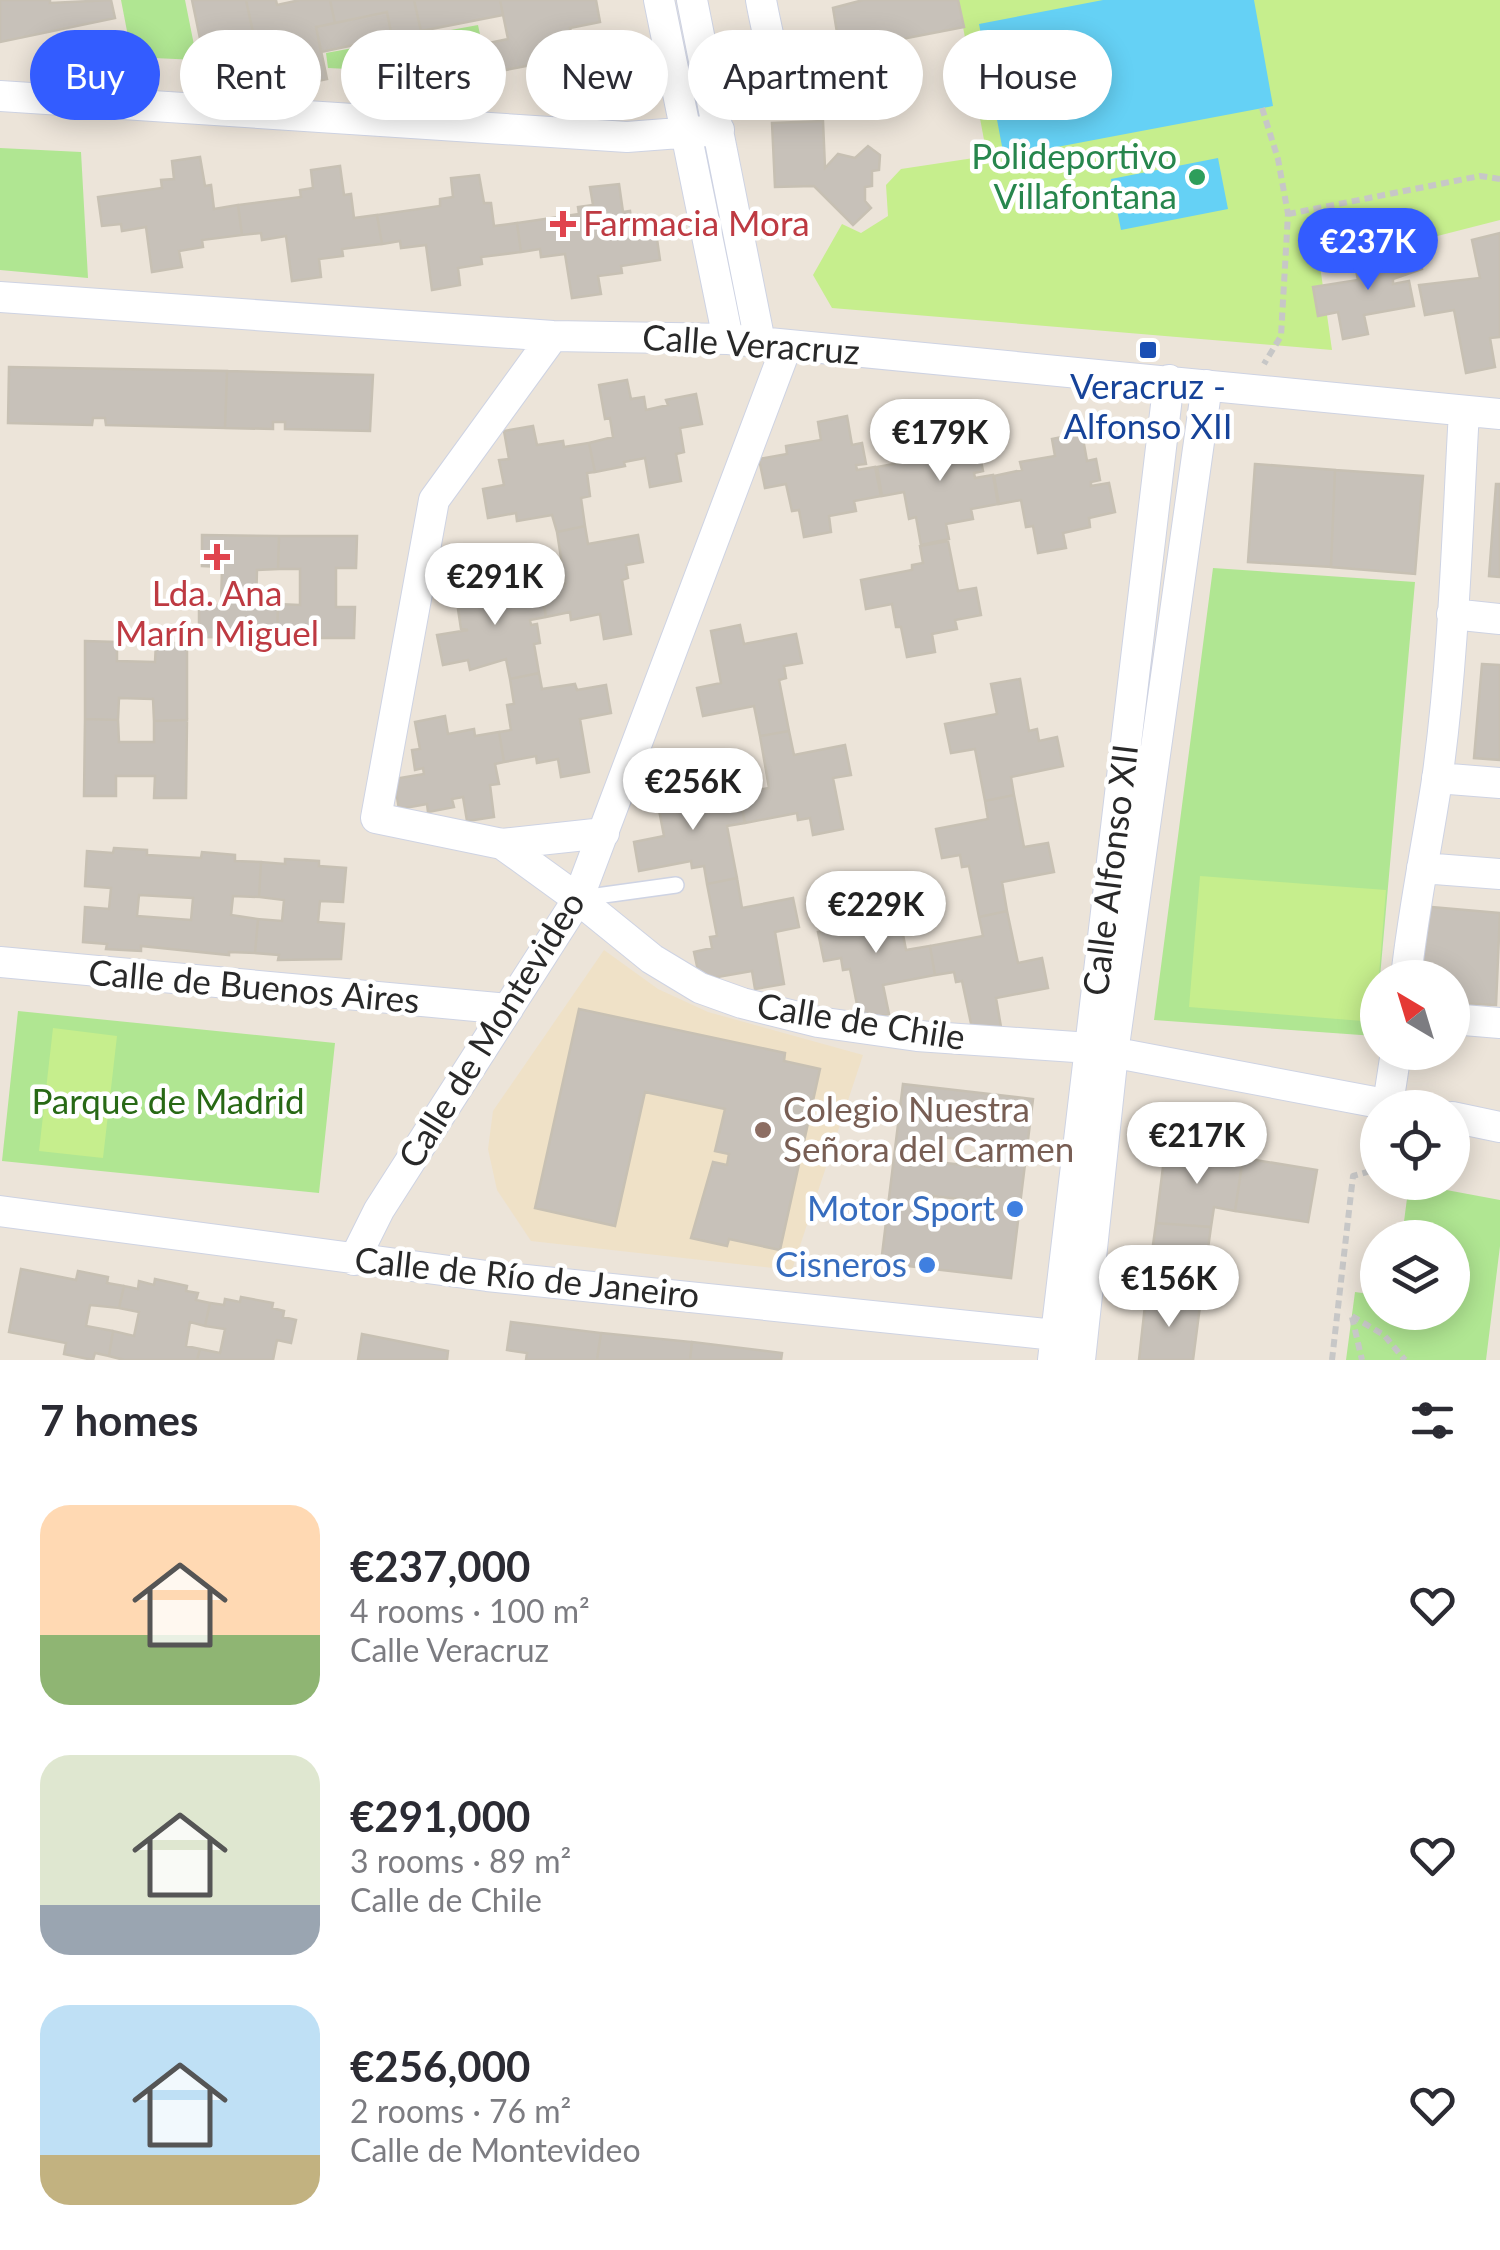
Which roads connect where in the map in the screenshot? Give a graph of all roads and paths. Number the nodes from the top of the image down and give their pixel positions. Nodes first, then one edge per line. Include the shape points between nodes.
1 (659, 0) edge
2 (692, 0) edge
3 (760, 0) edge
4 (698, 30) edge
5 (766, 30) edge
6 (0, 96) edge
7 (1262, 108) dead end
8 (709, 120) edge
9 (717, 120) edge
10 (686, 134) junction
11 (1500, 179) edge
12 (1288, 214) junction
13 (0, 296) edge
14 (553, 336) junction
15 (728, 339) junction
16 (773, 344) junction
17 (1169, 380) junction
18 (1207, 384) junction
19 (1249, 389) junction
20 (1464, 411) junction
21 (1500, 414) edge
22 (1452, 614) junction
23 (1500, 619) edge
24 (1437, 778) junction
25 (1500, 783) edge
26 (604, 834) junction
27 (502, 844) junction
28 (1422, 868) junction
29 (1500, 874) edge
30 (676, 885) dead end
31 (578, 899) junction
32 (1409, 960) edge
33 (0, 962) edge
34 (508, 1010) junction
35 (1470, 1020) edge
36 (1500, 1023) edge
37 (1102, 1051) junction
38 (1360, 1099) edge
39 (1470, 1121) edge
40 (1500, 1127) edge
41 (1360, 1174) edge
42 (0, 1211) edge
43 (354, 1260) junction
44 (1054, 1347) edge
45 (1080, 1360) edge
46 (1332, 1360) edge
47 (1362, 1360) edge
48 (1405, 1360) edge

1 - 10 street
2 - 4 street
3 - 5 street
6 - 10 street via 608,136
7 - 12 path
8 - 10 street
9 - 16 street
10 - 15 street
11 - 12 path via 1480,176
12 - 19 path via 1281,336
13 - 14 street, Calle Veracruz
14 - 15 street, Calle Veracruz
14 - 27 street, Calle de Chile via 434,500 376,818
15 - 16 street, Calle Veracruz
16 - 17 street, Calle Veracruz
16 - 26 street, Calle de Montevideo
17 - 18 street, Calle Veracruz
17 - 37 street, Calle Alfonso XII
18 - 19 street, Calle Veracruz
18 - 37 street, Calle Alfonso XII
19 - 20 street, Calle Veracruz
20 - 21 street, Calle Veracruz
20 - 22 street
22 - 23 street
22 - 24 street
24 - 25 street
24 - 28 street
26 - 27 street, Calle de Chile
26 - 31 street, Calle de Montevideo
27 - 31 street, Calle de Chile
28 - 29 street
28 - 32 street
30 - 31 lane
31 - 34 street, Calle de Montevideo
31 - 37 street, Calle de Chile via 652,959 742,1003 917,1036
33 - 34 street, Calle de Buenos Aires
34 - 43 street, Calle de Montevideo
35 - 36 street
37 - 38 street, Calle de Chile
37 - 44 street, Calle Alfonso XII
37 - 45 street, Calle Alfonso XII
39 - 40 street
41 - 46 path via 1353,1176
42 - 43 street, Calle de Río de Janeiro
43 - 44 street, Calle de Río de Janeiro
47 - 48 path via 1352,1316 1384,1336

